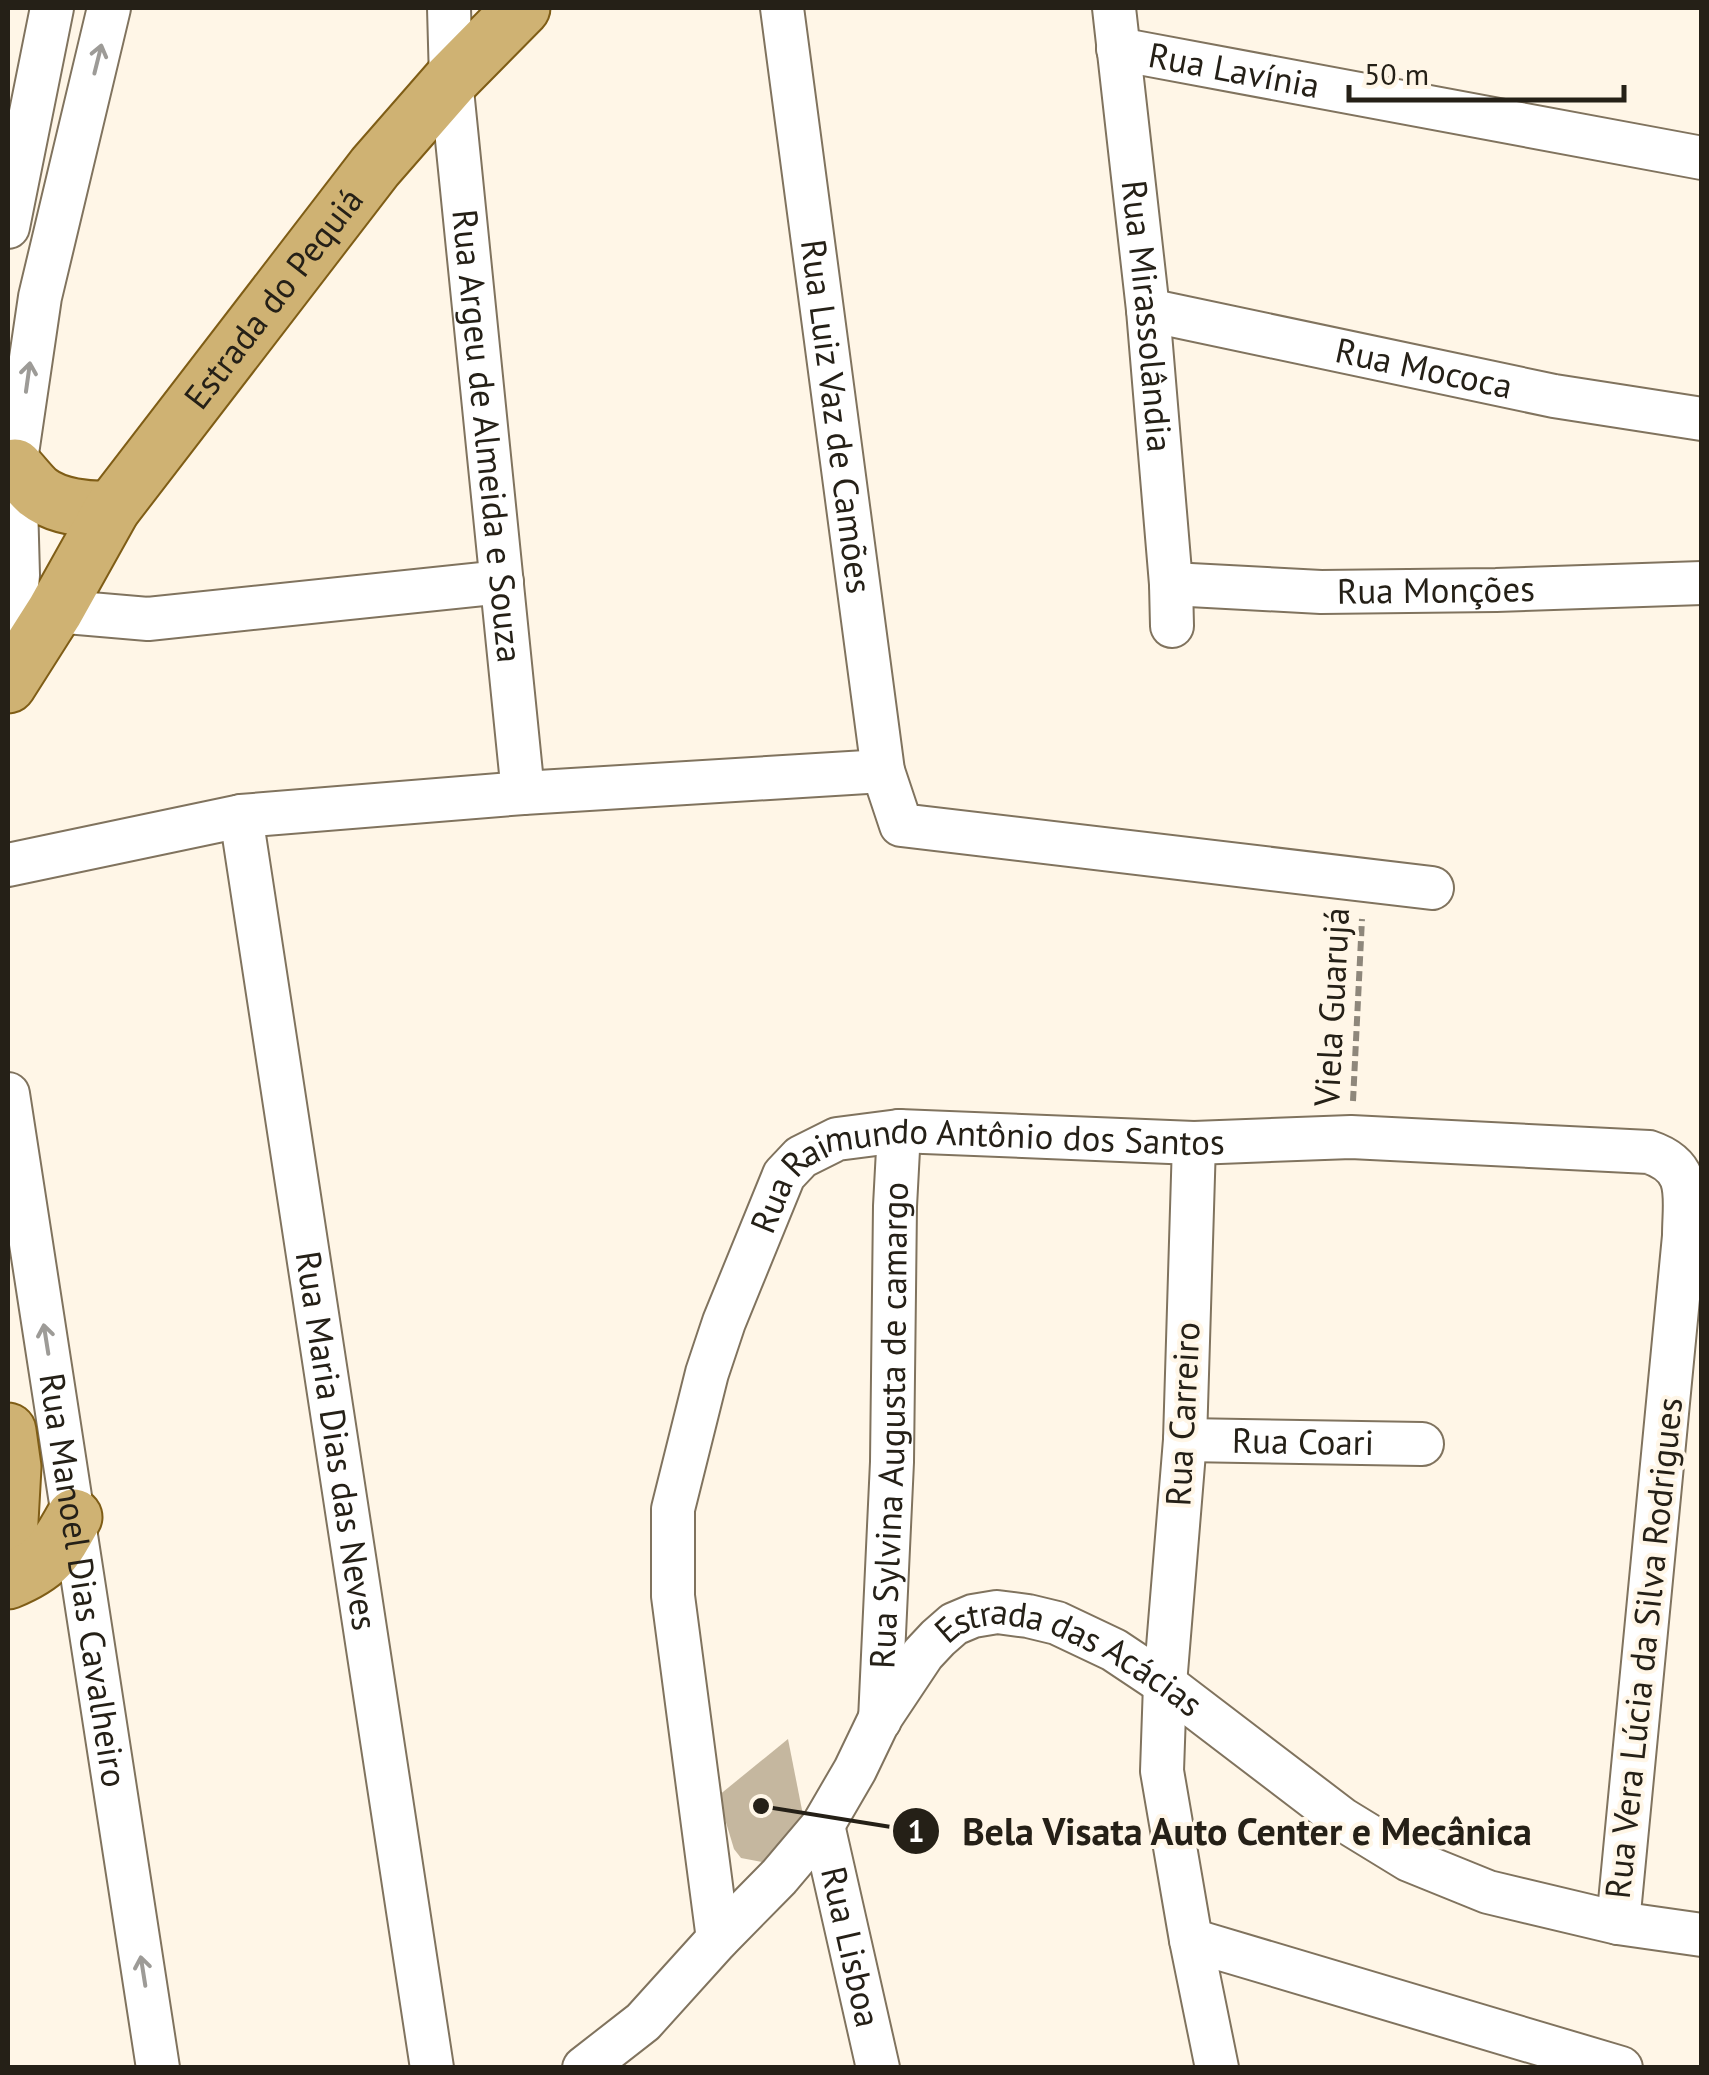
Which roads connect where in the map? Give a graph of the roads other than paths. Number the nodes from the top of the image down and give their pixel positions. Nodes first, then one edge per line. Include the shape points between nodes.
1 (52, 8) edge
2 (109, 8) edge
3 (449, 8) edge
4 (522, 8) edge
5 (782, 8) edge
6 (1116, 28) edge
7 (451, 80) junction
8 (32, 108) junction
9 (82, 121) junction
10 (1702, 158) edge
11 (8, 227) edge
12 (1148, 310) junction
13 (1702, 419) edge
14 (15, 467) junction
15 (112, 509) junction
16 (502, 582) junction
17 (1702, 583) edge
18 (1171, 605) joint
19 (26, 606) edge
20 (8, 684) edge
21 (883, 771) junction
22 (523, 792) junction
23 (242, 816) junction
24 (8, 865) edge
25 (1432, 888) dead end
26 (8, 1094) edge
27 (899, 1131) junction
28 (1194, 1143) junction
29 (1672, 1154) edge
30 (8, 1430) edge
31 (1185, 1440) junction
32 (1422, 1444) dead end
33 (74, 1516) junction
34 (8, 1558) edge
35 (8, 1581) edge
36 (1164, 1684) junction
37 (880, 1720) junction
38 (823, 1825) junction
39 (1618, 1923) junction
40 (1702, 1934) edge
41 (718, 1939) junction
42 (1191, 1940) junction
43 (158, 2068) edge
44 (432, 2068) edge
45 (584, 2068) edge
46 (878, 2068) edge
47 (1217, 2068) edge
48 (1621, 2068) edge

1 - 8 street
9 -> 2 street
3 - 7 street, Rua Argeu de Almeida e Souza
4 - 7 main road, Estrada do Pequiá
5 - 21 street, Rua Luiz Vaz de Camões
6 - 10 street, Rua Lavínia
6 - 12 street, Rua Mirassolândia
7 - 15 main road, Estrada do Pequiá via 375,167
7 - 16 street, Rua Argeu de Almeida e Souza
8 - 9 street
8 - 11 street
14 -> 9 street via 40,296
12 - 13 street, Rua Mococa via 1554,396
12 - 18 street, Rua Mirassolândia
14 - 15 main road via 50,499
14 - 19 street via 18,574
15 - 19 main road, Estrada do Pequiá
16 - 19 street via 148,619
16 - 22 street, Rua Argeu de Almeida e Souza
17 - 18 street, Rua Monções via 1321,592
19 - 20 main road, Estrada do Pequiá
21 - 22 street
21 - 25 street, Rua Luiz Vaz de Camões via 902,825
22 - 23 street
23 - 24 street
23 - 44 street, Rua Maria Dias das Neves
33 -> 26 street, Rua Manoel Dias Cavalheiro
27 - 28 street, Rua Raimundo Antônio dos Santos
27 - 37 street, Rua Sylvina Augusta de camargo
27 - 41 street, Rua Raimundo Antônio dos Santos via 838,1139 784,1174 707,1373 673,1510 673,1596
28 - 29 street, Rua Raimundo Antônio dos Santos via 1351,1137
28 - 31 street, Rua Carreiro
29 - 39 street, Rua Vera Lúcia da Silva Rodrigues via 1684,1180 1684,1236
30 - 34 main road
31 - 32 street, Rua Coari
31 - 36 street, Rua Carreiro
33 - 35 main road via 48,1559
43 -> 33 street, Rua Manoel Dias Cavalheiro
36 - 37 street, Estrada das Acácias via 1057,1623 998,1612 954,1624 938,1638
36 - 39 street, Estrada das Acácias via 1342,1819 1409,1860 1488,1892
36 - 42 street, Rua Carreiro via 1162,1771
37 - 38 street, Estrada das Acácias
38 - 41 street, Estrada das Acácias
38 - 46 street, Rua Lisboa
39 - 40 street, Estrada das Acácias
41 - 45 street, Estrada das Acácias via 644,2022
42 - 47 street, Rua Carreiro
42 - 48 street

